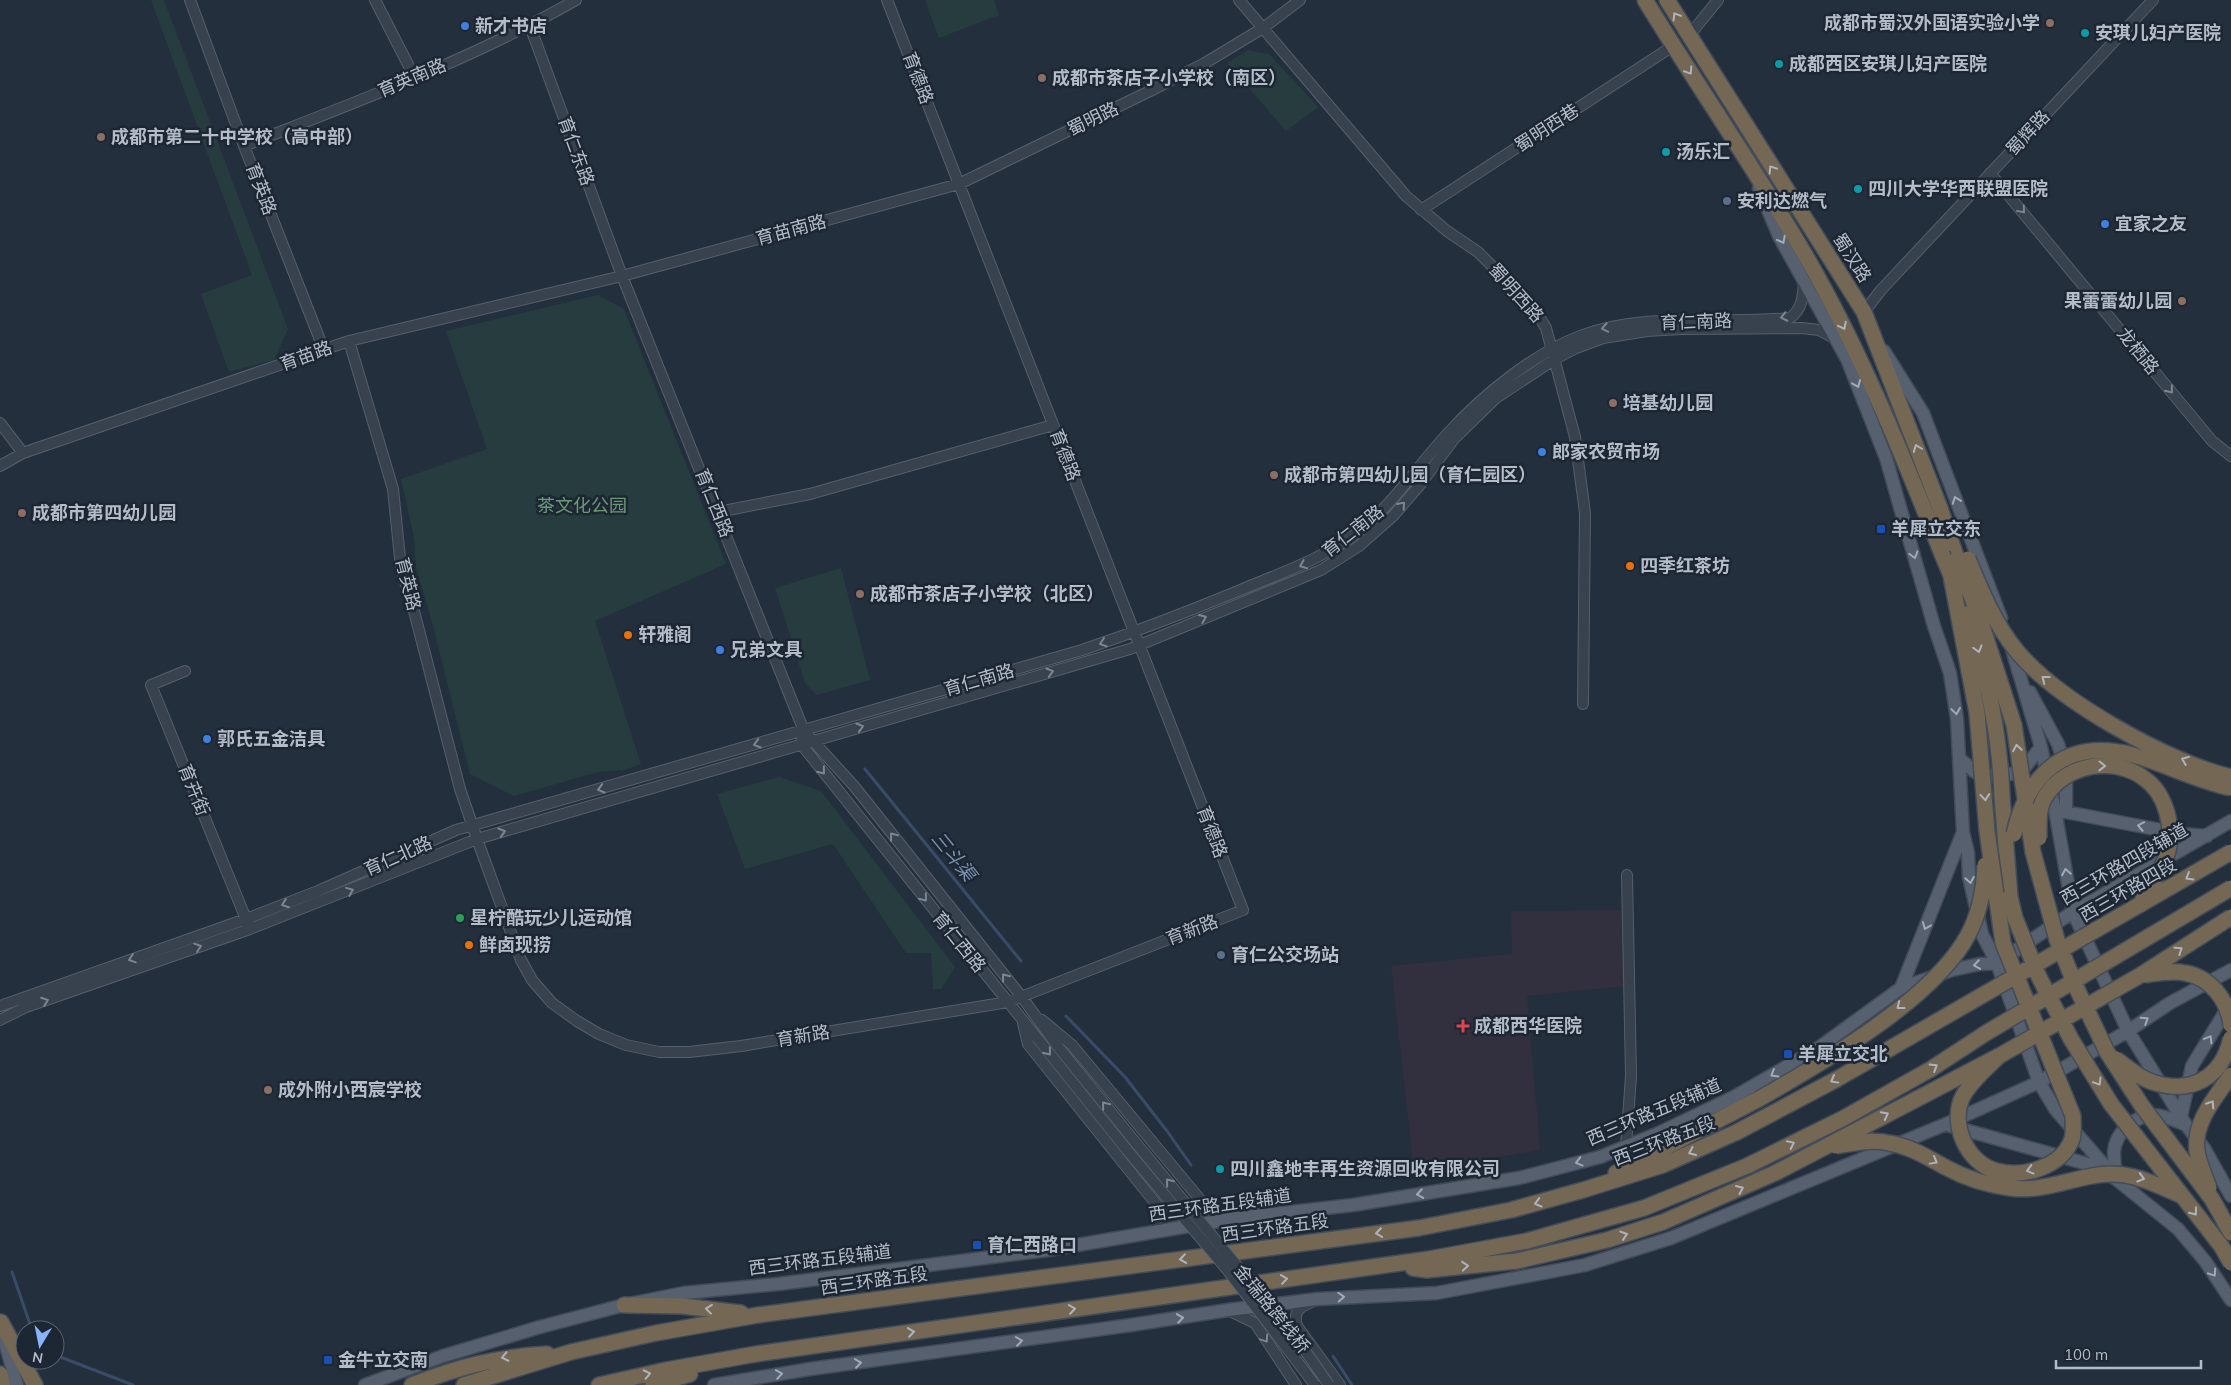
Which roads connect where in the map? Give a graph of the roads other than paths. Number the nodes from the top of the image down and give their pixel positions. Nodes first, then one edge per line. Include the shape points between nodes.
1 (190, 0) edge
2 (375, 0) edge
3 (576, 0) edge
4 (887, 0) edge
5 (1239, 0) edge
6 (1300, 0) edge
7 (1645, 0) edge
8 (1666, 0) edge
9 (1718, 0) edge
10 (2153, 0) edge
11 (530, 26) junction
12 (1263, 28) junction
13 (1688, 37) junction
14 (1673, 46) junction
15 (415, 78) junction
16 (244, 146) junction
17 (1748, 164) junction
18 (1990, 174) junction
19 (959, 184) junction
20 (1421, 210) junction
21 (622, 276) junction
22 (1804, 279) junction
23 (1864, 312) junction
24 (1870, 329) junction
25 (349, 341) junction
26 (1838, 342) junction
27 (324, 350) junction
28 (1553, 354) junction
29 (0, 423) edge
30 (1053, 425) junction
31 (23, 453) junction
32 (2231, 456) edge
33 (0, 466) edge
34 (718, 512) junction
35 (1962, 557) junction
36 (1951, 576) junction
37 (1134, 632) junction
38 (1139, 645) junction
39 (185, 670) dead end
40 (2022, 679) junction
41 (1583, 704) dead end
42 (804, 730) junction
43 (813, 741) junction
44 (801, 744) junction
45 (2041, 747) junction
46 (1960, 760) junction
47 (2231, 776) edge
48 (2231, 788) edge
49 (2061, 811) junction
50 (2231, 820) edge
51 (473, 826) junction
52 (1987, 831) junction
53 (1963, 832) junction
54 (2207, 836) junction
55 (476, 839) junction
56 (2231, 852) edge
57 (1627, 875) dead end
58 (2231, 888) edge
59 (2010, 897) junction
60 (2045, 899) junction
61 (2140, 905) junction
62 (1243, 910) joint
63 (2073, 912) junction
64 (2231, 917) edge
65 (246, 919) junction
66 (250, 929) junction
67 (2044, 961) joint
68 (1997, 964) junction
69 (2231, 970) edge
70 (2139, 976) junction
71 (1901, 988) junction
72 (1021, 996) junction
73 (1008, 1002) junction
74 (2231, 1002) edge
75 (0, 1006) edge
76 (1032, 1012) junction
77 (1022, 1019) junction
78 (0, 1020) edge
79 (2231, 1025) edge
80 (2128, 1031) junction
81 (2231, 1038) edge
82 (2107, 1052) junction
83 (1999, 1056) junction
84 (2231, 1075) edge
85 (2039, 1082) junction
86 (2184, 1121) junction
87 (1946, 1124) junction
88 (1136, 1143) joint
89 (1626, 1146) junction
90 (1819, 1149) junction
91 (1128, 1150) joint
92 (2116, 1179) junction
93 (1583, 1190) junction
94 (2181, 1195) junction
95 (2231, 1196) edge
96 (2212, 1199) junction
97 (1236, 1218) junction
98 (1154, 1231) junction
99 (2231, 1233) edge
100 (2231, 1263) edge
101 (1381, 1265) junction
102 (1318, 1299) junction
103 (2231, 1300) edge
104 (624, 1305) junction
105 (1228, 1310) junction
106 (758, 1315) junction
107 (0, 1322) edge
108 (571, 1352) junction
109 (756, 1354) junction
110 (0, 1374) edge
111 (3, 1385) edge
112 (16, 1385) edge
113 (24, 1385) edge
114 (35, 1385) edge
115 (365, 1385) edge
116 (412, 1385) edge
117 (464, 1385) edge
118 (599, 1385) edge
119 (653, 1385) edge
120 (714, 1385) edge
121 (1296, 1385) edge
122 (1315, 1385) edge
123 (1329, 1385) edge
124 (1340, 1385) edge

1 - 16 street, 育英路
2 - 15 street
3 - 11 street, 育英南路
4 - 19 street, 育德路
5 - 12 street, 蜀明西路
6 - 12 street, 蜀明路
7 - 14 highway
13 -> 8 highway, 蜀汉路
9 - 13 street
10 - 18 street, 蜀辉路
11 - 15 street, 育英南路
11 - 21 street, 育仁东路
12 - 19 street, 蜀明路 via 1152,90
12 - 20 street, 蜀明西路
23 -> 13 highway, 蜀汉路
14 -> 17 highway
14 - 20 street, 蜀明西巷
15 - 16 street, 育英南路
16 - 27 street, 育英路
17 -> 22 main road via 1779,236
17 -> 36 highway, bridge via 1804,252 1856,350 1889,421
18 - 23 street, 蜀辉路
18 -> 32 street, 龙栖路 via 2212,441
19 - 21 street, 育苗南路
19 - 30 street, 育德路
20 - 28 street, 蜀明西路 via 1478,252 1533,307 1546,328
21 - 25 street, 育苗路
21 - 34 street, 育仁西路
22 - 26 main road
22 -> 28 street, 育仁南路 via 1801,307 1790,318 1672,321 1602,328
23 - 24 highway, 蜀汉路
35 -> 24 highway, 蜀汉路
40 -> 24 main road via 1923,413
25 - 27 street, 育苗路
25 - 51 street, 育英路 via 392,489 401,568
26 - 28 street via 1819,330 1802,328 1681,329 1603,338
26 -> 46 main road via 1886,458 1950,673
27 - 31 street, 育苗路
28 -> 37 street, 育仁南路 via 1494,390 1449,432 1400,492 1364,527 1322,557
38 -> 28 street via 1320,570 1359,546 1393,516 1461,432 1496,398
28 - 41 street, 蜀明西路 via 1575,437 1585,513
29 - 31 street
30 - 34 street via 810,494
30 - 37 street, 育德路
31 - 33 street, 育苗路
34 - 42 street, 育仁西路
47 -> 35 highway, bridge via 2179,758 2125,733 2035,671 2015,649
60 -> 35 highway, bridge via 2033,852 2014,725
36 -> 52 highway, bridge via 1977,713
36 -> 59 highway, bridge via 1988,683 2001,766
37 - 38 street, 育德路
37 -> 42 street, 育仁南路
43 -> 38 street
38 - 62 street, 育德路
39 - 65 street, 育卉街 via 151,685
40 - 45 main road
40 - 49 main road via 2058,744 2066,769
42 - 43 street, 育仁西路
42 - 44 street
42 -> 51 street, 育仁北路
43 - 44 street
72 -> 43 street, 育仁西路 via 854,786
55 -> 44 street
44 -> 73 street, 育仁西路
45 - 46 main road via 2021,772 2005,775 1975,772
45 - 49 main road
46 - 53 main road
48 - 59 highway, bridge via 2132,755 2100,751 2076,754 2055,763 2034,784 2019,815 2014,834
54 -> 49 main road
63 -> 49 main road
50 - 54 main road, 西三环路四段辅道
51 - 55 street, 育新路
51 -> 65 street, 育仁北路 via 456,830
52 -> 83 highway, bridge via 2003,943 2074,1116 2072,1139 2062,1156 2050,1165 2023,1172 1996,1171 1982,1164 1968,1150 1960,1133 1958,1112 1962,1097 1975,1078
52 -> 93 highway, bridge via 1984,886 1969,934 1919,992 1822,1063
53 -> 68 main road via 1982,934
53 -> 71 main road
54 - 63 main road, 西三环路四段辅道
66 -> 55 street
55 - 73 street, 育新路 via 532,980 552,1003 577,1021 626,1045 659,1052 689,1052
56 -> 61 highway, 西三环路四段, bridge
57 - 89 street via 1631,1076
101 -> 58 highway, bridge via 1527,1241 1644,1208 1747,1166 1842,1119 1931,1069
59 -> 94 highway, bridge via 2039,977 2071,1039 2111,1104
60 -> 61 highway, bridge via 2038,851 2044,798 2059,781 2078,769 2099,765 2122,768 2145,779 2162,799 2170,823 2168,850
60 - 82 highway, bridge via 2057,940
61 - 67 highway, 西三环路四段, bridge
62 - 72 street, 育新路
63 - 68 main road, 西三环路四段辅道
63 - 80 main road
70 -> 64 highway, bridge
65 - 66 street, 育卉街
65 -> 75 street, 育仁北路
78 -> 66 street via 26,1007
67 -> 93 highway, 西三环路五段, bridge via 1737,1132 1663,1165
68 -> 71 main road, 西三环路五段辅道 via 1952,970
68 - 85 main road
80 -> 69 main road via 2170,1003
70 - 79 highway, bridge via 2175,972 2200,978 2213,987 2226,1004
70 - 83 highway, bridge
71 -> 89 main road, 西三环路五段辅道 via 1817,1049 1734,1097
72 - 73 street, 育新路
72 - 76 street, 育仁西路
73 - 77 street, 育仁西路
86 -> 74 main road via 2192,1066
88 -> 76 street, 育仁西路
76 - 97 street via 1072,1045 1203,1203 1215,1212
77 -> 91 street, 育仁西路
77 - 98 street via 1028,1044 1160,1210 1161,1219
80 - 85 main road
80 - 86 main road
81 - 82 highway, bridge via 2219,1067 2204,1081 2176,1087 2151,1082
82 - 96 highway, bridge via 2142,1106
90 -> 83 highway, bridge
96 -> 84 highway, bridge via 2197,1150 2198,1131 2202,1119
85 - 87 main road
85 - 92 main road via 2055,1110
86 - 92 main road via 2152,1115 2134,1122 2119,1134 2114,1151
86 - 95 main road via 2204,1148
87 - 92 main road via 2091,1165
102 -> 87 main road via 1437,1293 1585,1265 1672,1238
123 -> 88 street, 金瑞路跨线桥, bridge via 1297,1339
89 -> 97 main road, 西三环路五段辅道 via 1519,1178 1353,1204
90 -> 94 highway, bridge via 1856,1142 1889,1143 1921,1154 1967,1178 2012,1189 2038,1189 2094,1175 2130,1175 2146,1178
101 -> 90 highway, bridge via 1427,1270 1517,1261 1607,1240 1663,1222 1775,1173
91 - 122 street, 金瑞路跨线桥, bridge
92 -> 103 main road via 2178,1230 2205,1261
93 -> 106 highway, 西三环路五段 via 1511,1210 1419,1228
94 -> 100 highway, bridge
96 - 99 highway, bridge
97 - 98 main road, 西三环路五段辅道
98 - 104 main road, 西三环路五段辅道 via 1048,1250 684,1293
109 -> 101 highway
102 - 105 main road
102 - 124 street via 1301,1307 1295,1317 1297,1326
106 -> 104 highway via 682,1306
104 - 115 main road, 西三环路五段辅道 via 443,1356
120 -> 105 main road
105 -> 121 street via 1255,1323
106 - 108 highway, 西三环路五段
107 - 112 main road
107 - 113 highway
107 - 114 highway
108 -> 116 highway via 511,1356 453,1369
108 - 117 highway, 西三环路五段
118 -> 109 highway
109 - 119 highway
110 - 111 highway

